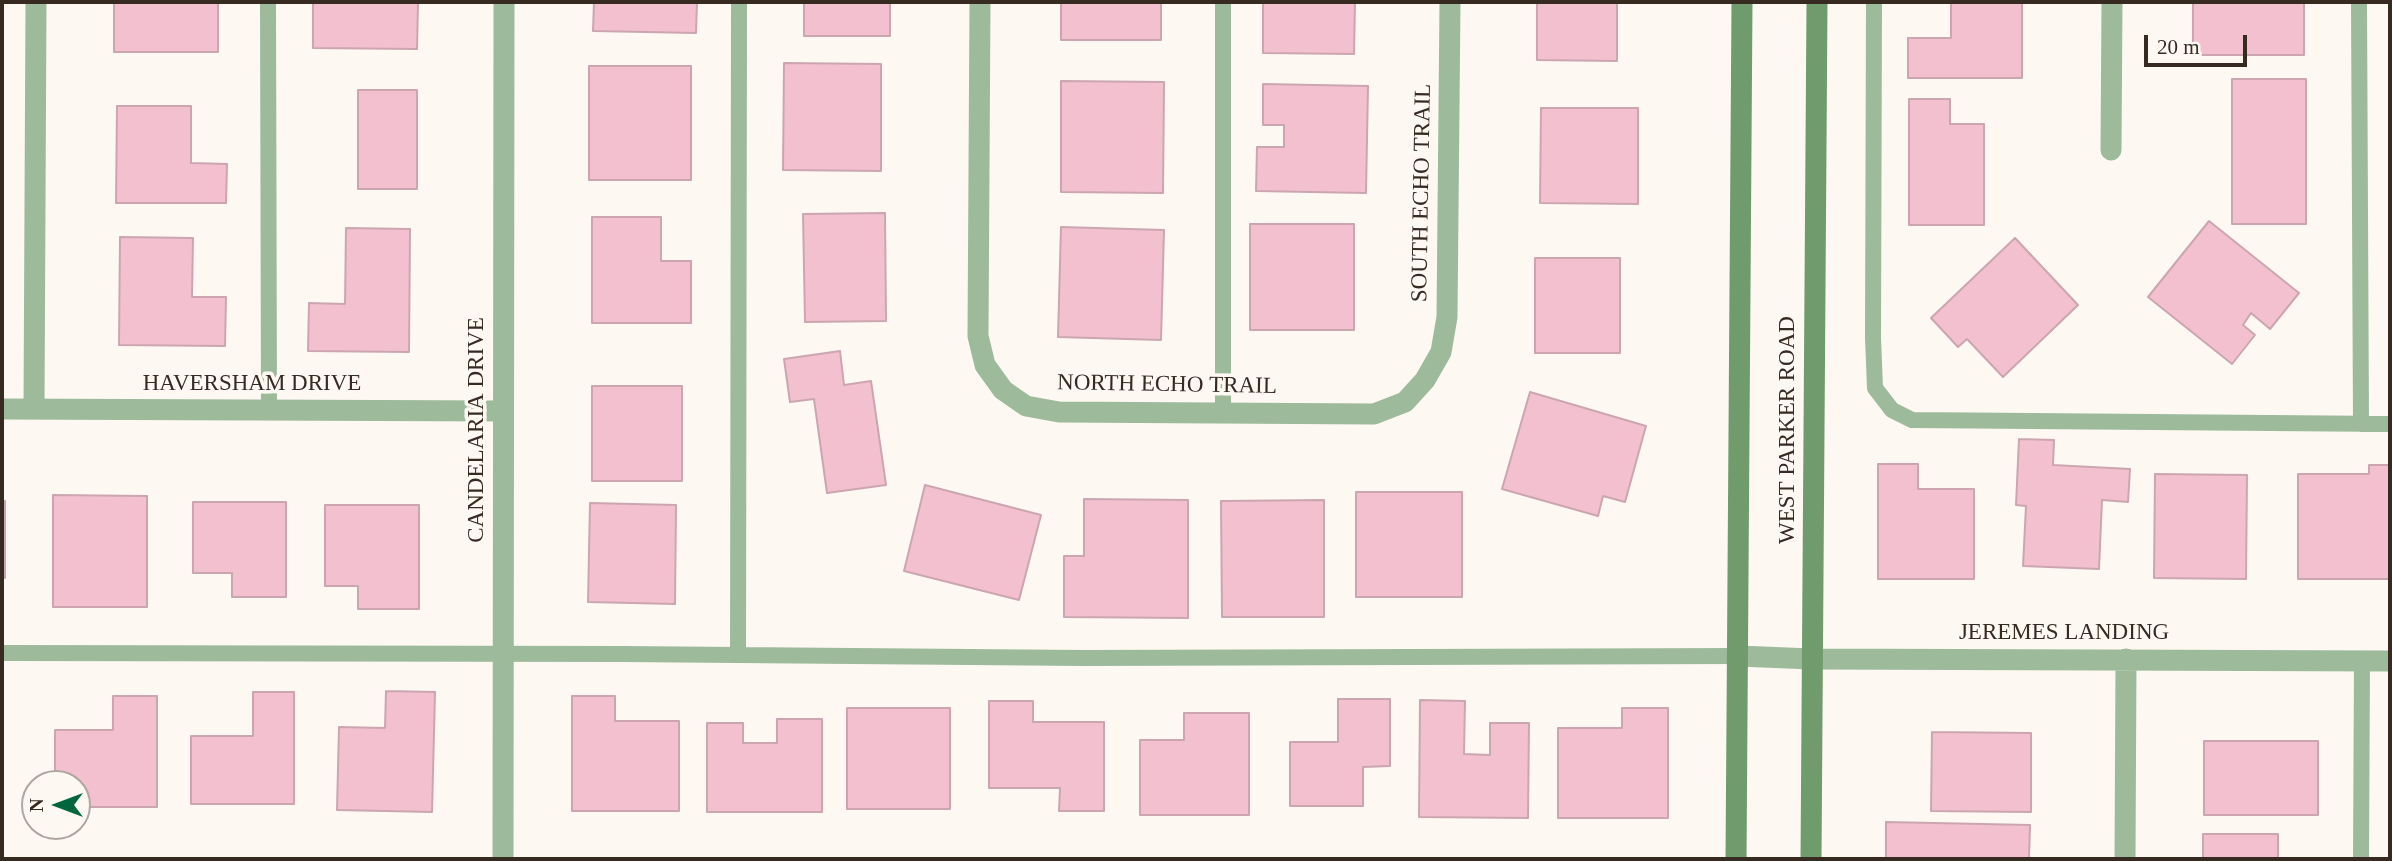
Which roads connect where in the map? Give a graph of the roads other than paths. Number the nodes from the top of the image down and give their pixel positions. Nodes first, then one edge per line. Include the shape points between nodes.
1 (36, 2) edge
2 (268, 2) edge
3 (505, 2) edge
4 (739, 2) edge
5 (980, 2) edge
6 (1223, 2) edge
7 (1450, 2) edge
8 (1742, 2) edge
9 (1817, 2) edge
10 (1874, 2) edge
11 (2112, 2) edge
12 (2359, 2) edge
13 (2111, 150) dead end
14 (1426, 380) joint
15 (2, 409) edge
16 (34, 410) junction
17 (269, 410) junction
18 (503, 411) junction
19 (1223, 413) junction
20 (2361, 424) junction
21 (2390, 424) edge
22 (2, 653) edge
23 (503, 655) junction
24 (738, 655) junction
25 (1738, 656) junction
26 (1812, 659) junction
27 (2126, 659) junction
28 (2362, 661) junction
29 (2390, 661) edge
30 (503, 859) edge
31 (1737, 859) edge
32 (1811, 859) edge
33 (2125, 859) edge
34 (2361, 859) edge

1 - 16 street
2 - 17 lane
3 - 18 street, CANDELARIA DRIVE
4 - 24 lane
5 - 19 street, NORTH ECHO TRAIL via 978,336 985,365 1003,390 1026,406 1059,412
6 - 19 lane
7 - 14 street, SOUTH ECHO TRAIL via 1447,317 1441,352
8 - 25 main road
9 - 26 main road, WEST PARKER ROAD
10 - 20 lane via 1875,388 1892,410 1912,420
11 - 13 street
12 - 20 lane
14 - 19 street, NORTH ECHO TRAIL via 1405,402 1374,414
15 - 16 street, HAVERSHAM DRIVE
16 - 17 street, HAVERSHAM DRIVE
17 - 18 street, HAVERSHAM DRIVE
18 - 23 street, CANDELARIA DRIVE
20 - 21 lane
22 - 23 lane
23 - 24 lane
23 - 30 street, CANDELARIA DRIVE
24 - 25 lane
25 - 26 street, JEREMES LANDING
25 - 31 main road
26 - 27 street, JEREMES LANDING
26 - 32 main road, WEST PARKER ROAD
27 - 28 street, JEREMES LANDING
27 - 33 street
28 - 29 street, JEREMES LANDING
28 - 34 lane

